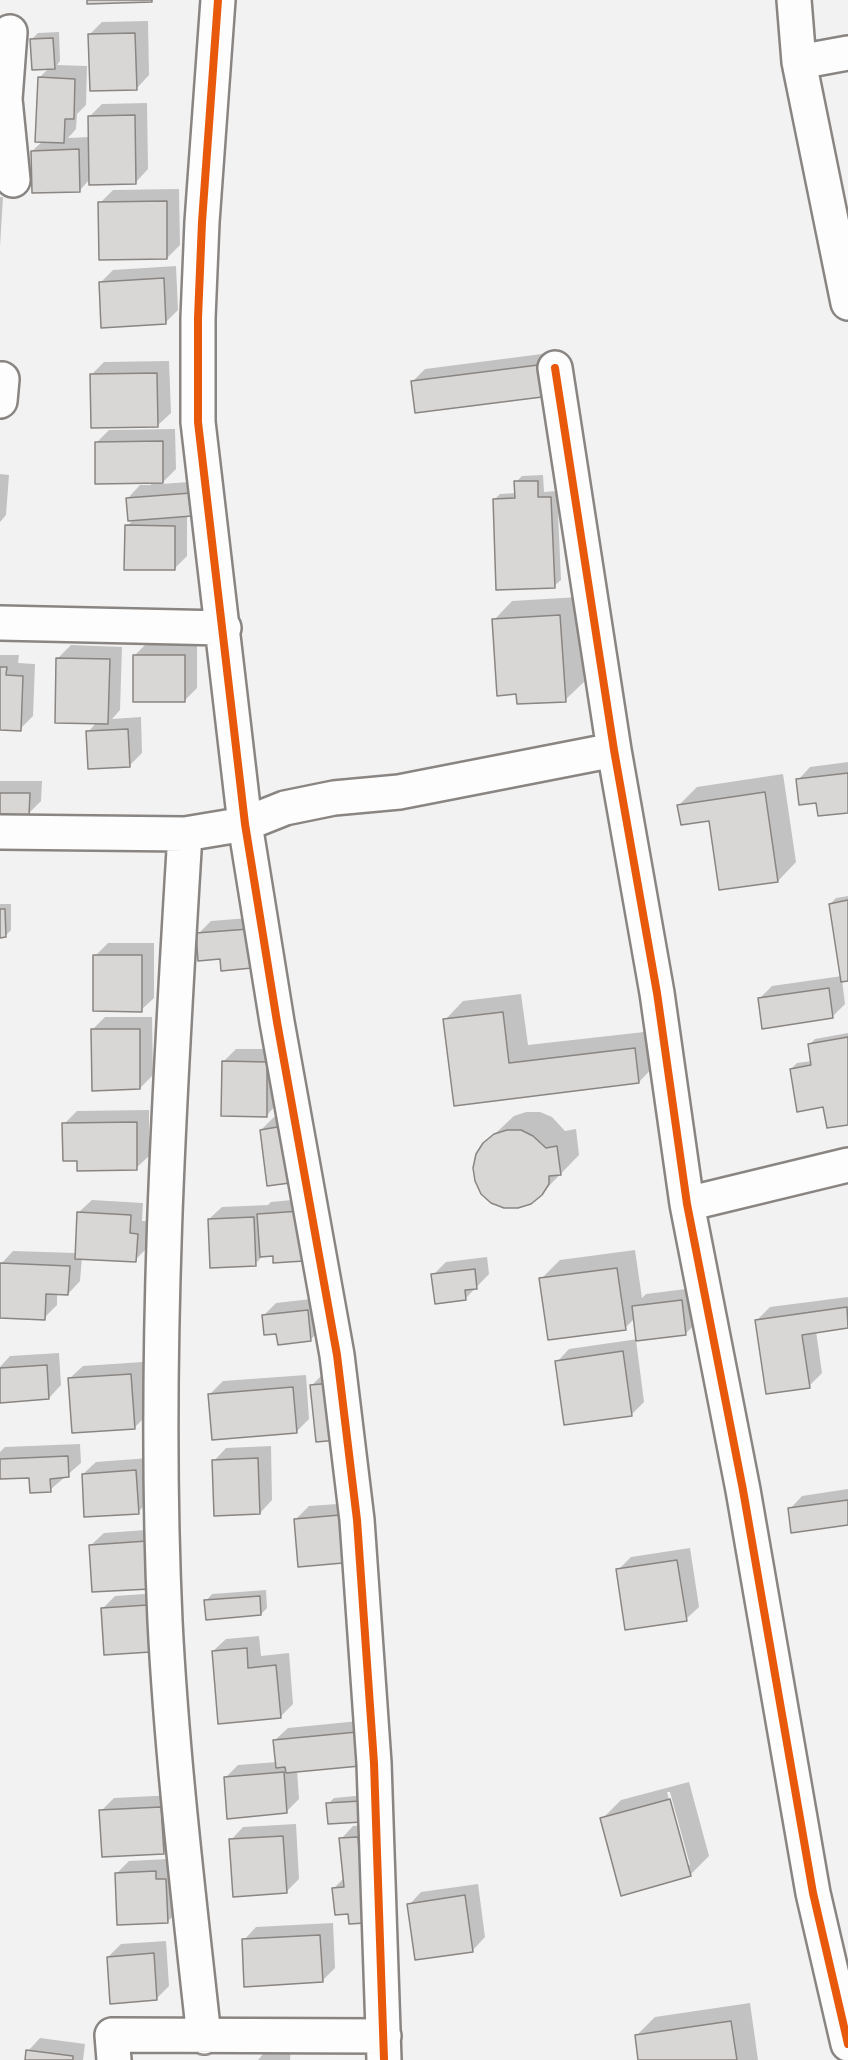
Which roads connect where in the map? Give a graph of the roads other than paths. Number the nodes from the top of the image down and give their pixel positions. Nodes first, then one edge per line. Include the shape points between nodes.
1 (218, 0) edge
2 (794, 0) edge
3 (10, 32) dead end
4 (848, 53) edge
5 (800, 62) junction
6 (3, 99) edge
7 (13, 180) dead end
8 (848, 303) edge
9 (555, 368) dead end
10 (0, 623) edge
11 (224, 628) junction
12 (614, 750) junction
13 (245, 824) junction
14 (0, 832) edge
15 (185, 834) junction
16 (848, 1166) edge
17 (687, 1204) junction
18 (204, 2037) junction
19 (848, 2044) edge
20 (384, 2048) edge
21 (114, 2060) edge

1 - 11 street via 202,222 198,422
2 - 5 street
3 - 6 street
4 - 5 street
5 - 8 street
6 - 7 street
9 - 12 street
10 - 11 street
11 - 13 street
12 - 13 street via 399,792 334,798 285,808
12 - 17 street via 657,993
13 - 15 street
13 - 20 street via 337,1355 356,1509 374,1763
14 - 15 street
15 - 18 street via 169,1095 162,1376 165,1610 183,1849
16 - 17 street
17 - 19 street via 743,1490 813,1893
18 - 20 street
18 - 21 street via 112,2035

